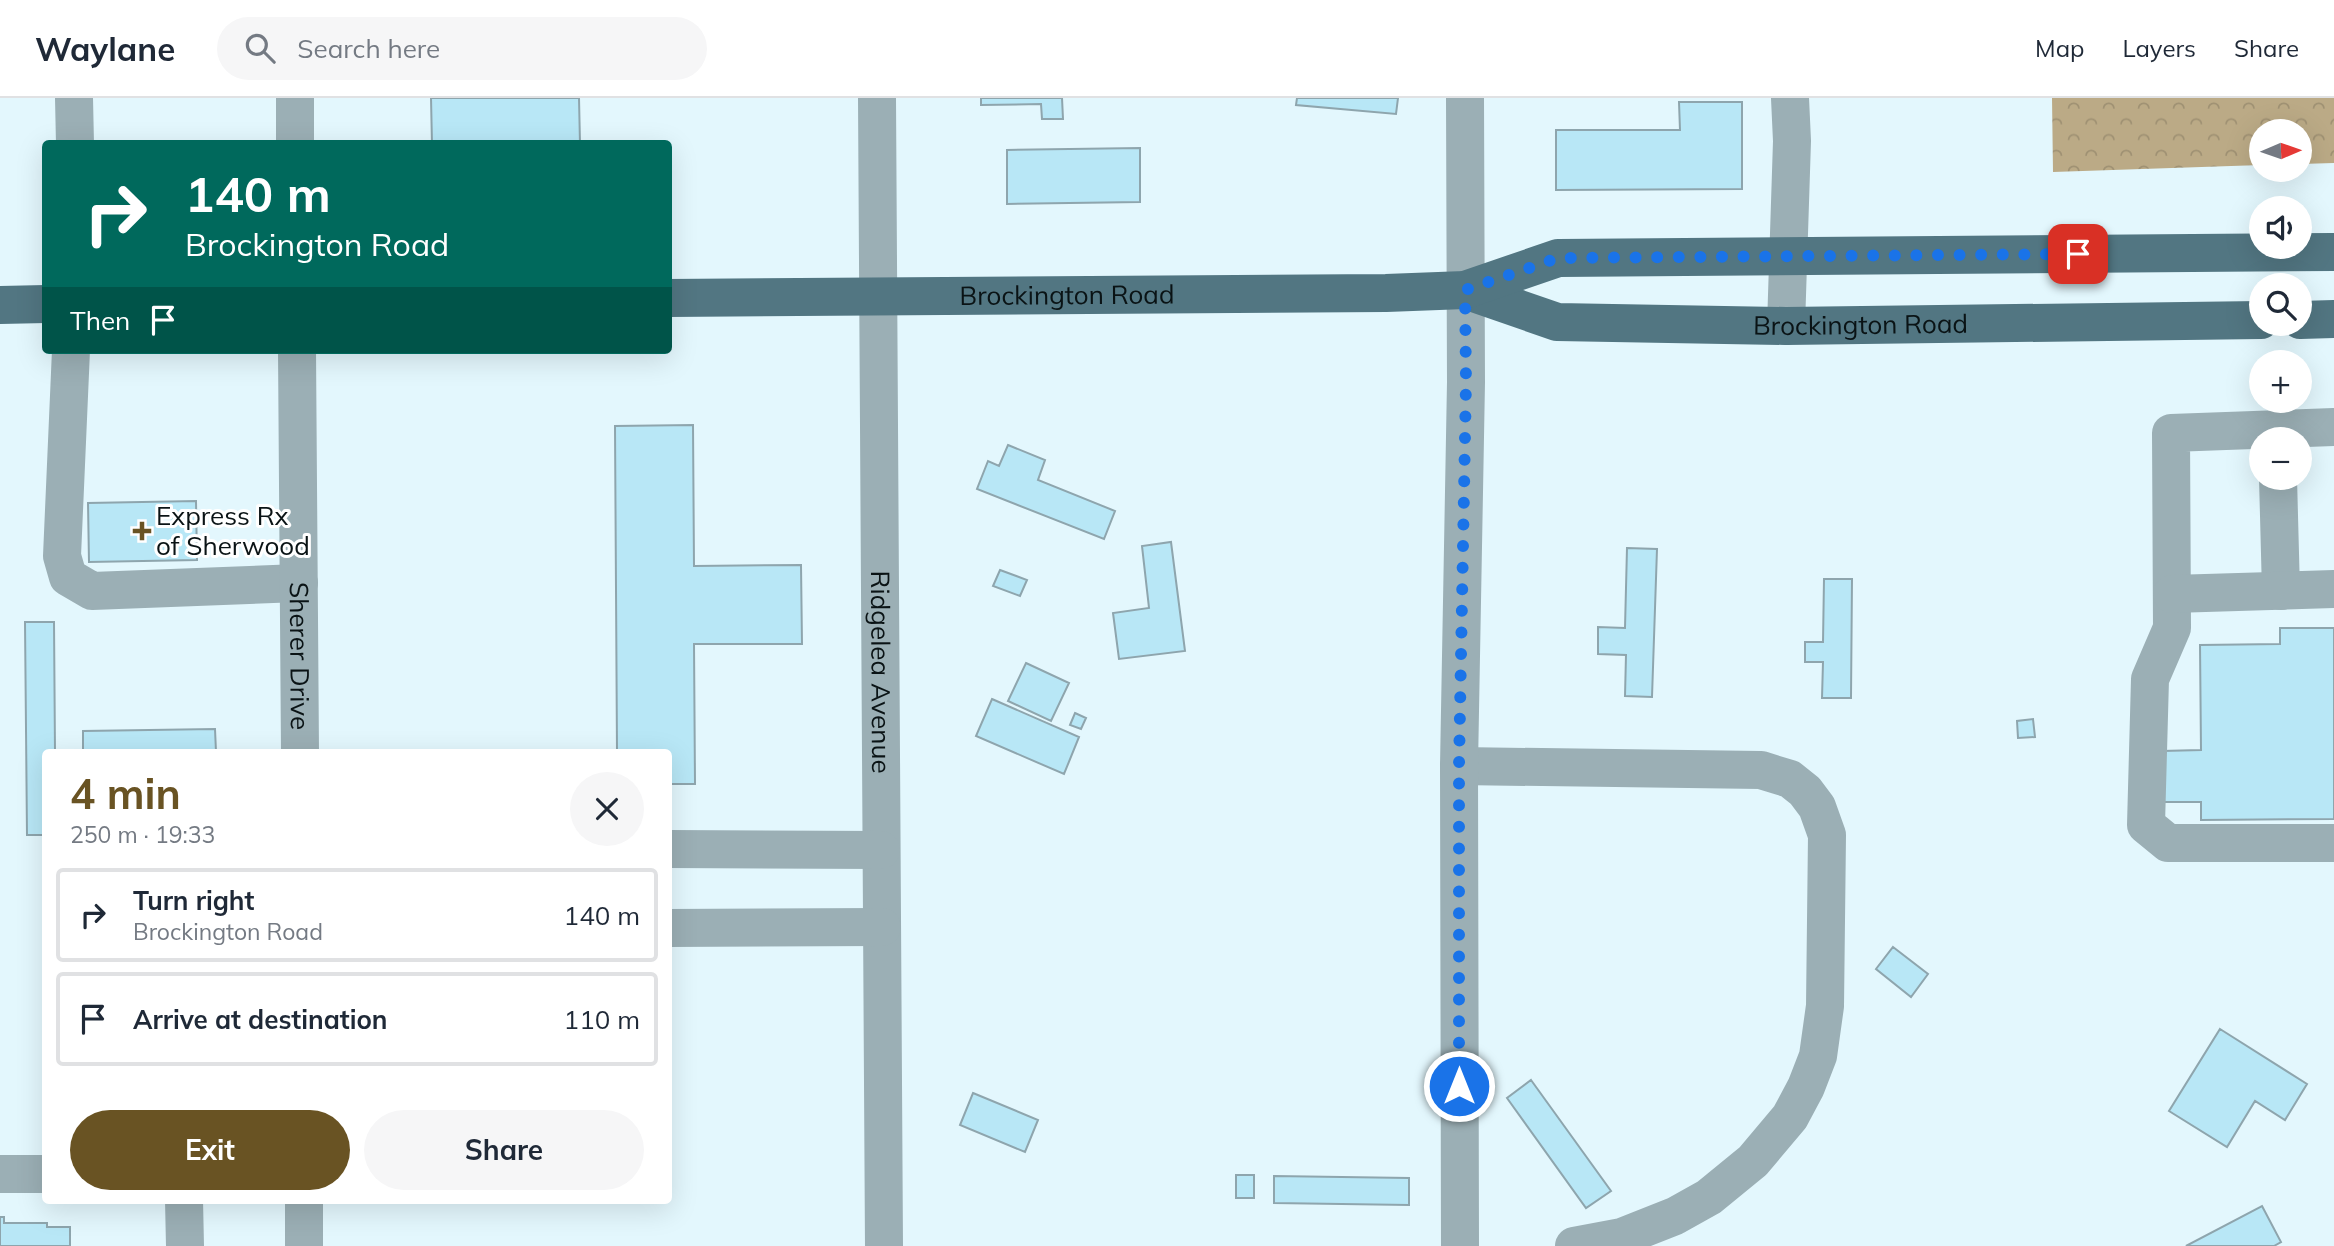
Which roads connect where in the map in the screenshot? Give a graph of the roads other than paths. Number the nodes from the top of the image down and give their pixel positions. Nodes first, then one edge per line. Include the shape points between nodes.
1 (74, 98) edge
2 (295, 98) edge
3 (877, 98) edge
4 (1465, 98) edge
5 (1790, 98) edge
6 (75, 140) edge
7 (295, 140) edge
8 (2334, 252) edge
9 (1788, 256) junction
10 (1465, 290) junction
11 (878, 296) junction
12 (672, 298) edge
13 (42, 304) edge
14 (0, 305) edge
15 (2334, 319) edge
16 (2249, 320) edge
17 (2312, 320) edge
18 (1786, 326) junction
19 (71, 354) edge
20 (297, 354) edge
21 (2334, 427) edge
22 (2312, 430) edge
23 (2249, 434) edge
24 (2278, 490) edge
25 (299, 583) junction
26 (2334, 589) edge
27 (2281, 591) junction
28 (2172, 594) junction
29 (300, 749) edge
30 (1459, 766) junction
31 (2334, 843) edge
32 (672, 849) edge
33 (881, 850) junction
34 (882, 927) junction
35 (672, 928) edge
36 (0, 1174) edge
37 (42, 1174) edge
38 (184, 1204) edge
39 (304, 1204) edge
40 (185, 1246) edge
41 (304, 1246) edge
42 (884, 1246) edge
43 (1460, 1246) edge
44 (1574, 1246) edge

1 - 6 street
2 - 7 street
3 - 11 street, Ridgelea Avenue
4 - 10 street
5 - 9 street
8 - 9 main road, Brockington Road
9 - 10 main road, Brockington Road via 1558,258
9 - 18 street
10 - 11 main road, Brockington Road
10 - 18 main road, Brockington Road via 1557,322
10 - 30 street
11 - 12 main road, Brockington Road
11 - 33 street, Ridgelea Avenue
13 - 14 main road
15 - 17 main road
16 - 18 main road, Brockington Road
19 - 25 street via 61,556 68,577 92,591
20 - 25 street, Sherer Drive
21 - 22 street
23 - 28 street via 2171,433
24 - 27 street
25 - 29 street, Sherer Drive
26 - 27 street
27 - 28 street
28 - 31 street via 2172,628 2150,679 2147,825 2168,843
30 - 43 street
30 - 44 street via 1761,771 1790,779 1805,791 1817,807 1827,835 1825,1006 1818,1056 1790,1117 1753,1161 1709,1197 1622,1237
32 - 33 street
33 - 34 street, Ridgelea Avenue
34 - 35 street
34 - 42 street, Ridgelea Avenue
36 - 37 street
38 - 40 street
39 - 41 street

